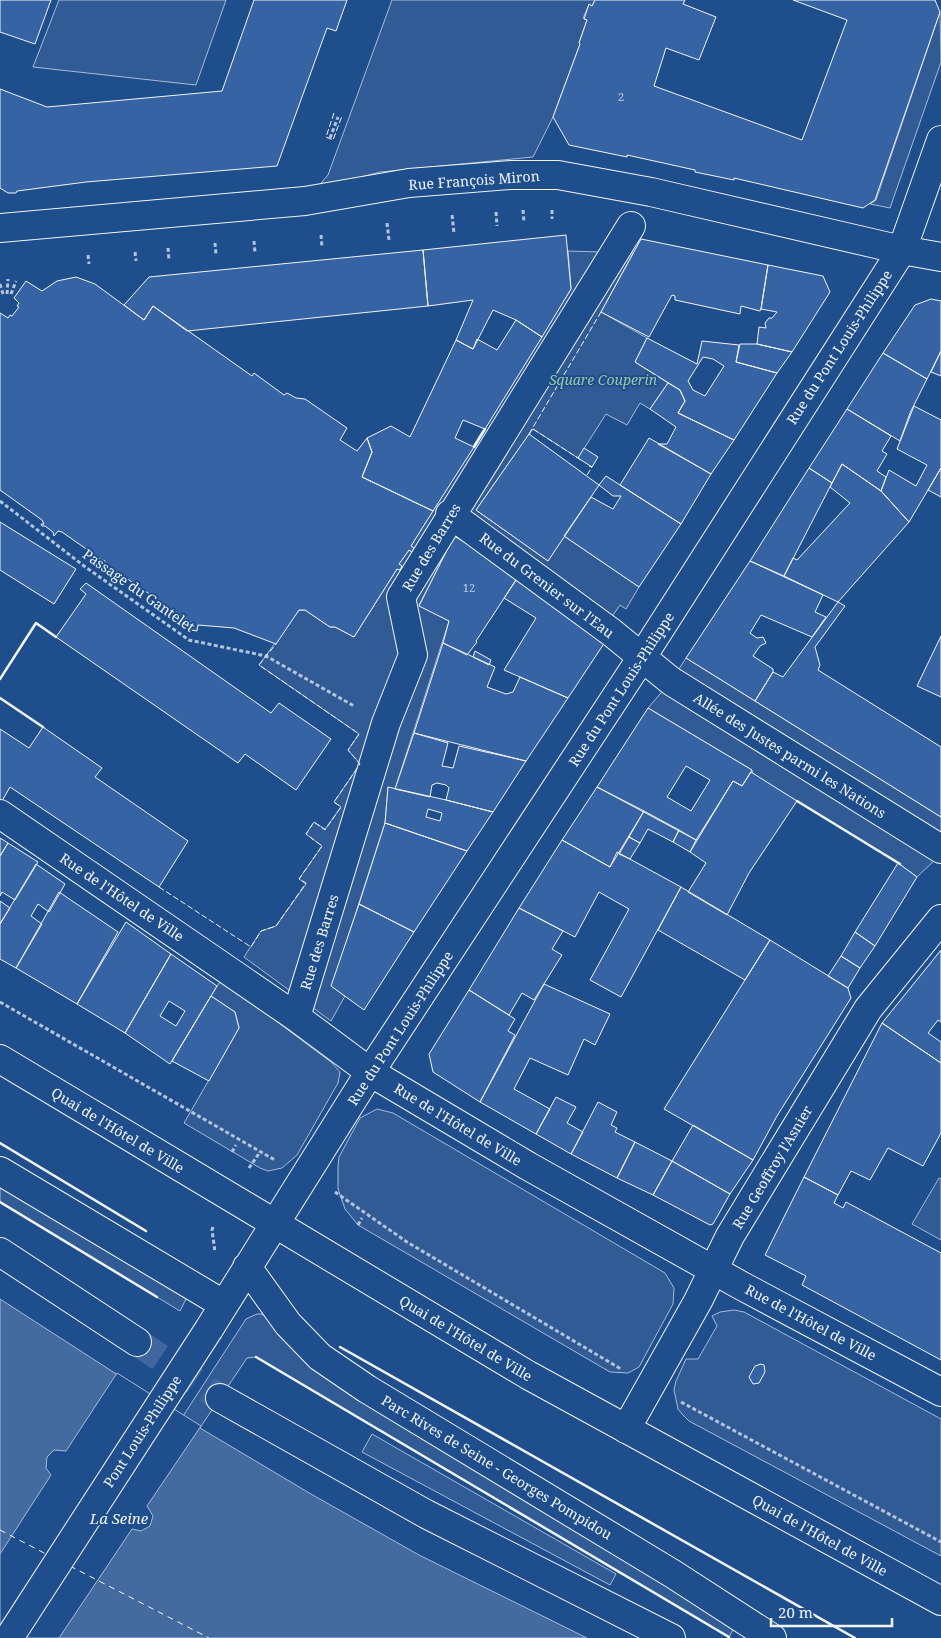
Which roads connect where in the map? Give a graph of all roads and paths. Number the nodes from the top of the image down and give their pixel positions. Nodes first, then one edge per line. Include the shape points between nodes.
1 (338, 117) dead end
2 (330, 138) dead end
3 (941, 140) edge
4 (651, 192) junction
5 (523, 208) dead end
6 (496, 211) dead end
7 (452, 215) dead end
8 (387, 222) dead end
9 (524, 222) dead end
10 (497, 226) dead end
11 (0, 228) edge
12 (320, 229) dead end
13 (454, 233) dead end
14 (253, 235) dead end
15 (214, 239) dead end
16 (389, 240) dead end
17 (167, 244) dead end
18 (322, 246) dead end
19 (134, 247) dead end
20 (902, 250) junction
21 (88, 253) dead end
22 (255, 253) dead end
23 (216, 255) dead end
24 (941, 257) edge
25 (169, 260) dead end
26 (136, 261) dead end
27 (89, 264) dead end
28 (8, 280) dead end
29 (16, 282) dead end
30 (0, 284) edge
31 (7, 294) junction
32 (0, 501) edge
33 (450, 514) junction
34 (642, 657) junction
35 (386, 723) junction
36 (0, 814) edge
37 (941, 849) edge
38 (941, 920) edge
39 (0, 1002) edge
40 (296, 1016) junction
41 (0, 1059) edge
42 (370, 1072) junction
43 (236, 1145) dead end
44 (232, 1152) dead end
45 (252, 1163) dead end
46 (0, 1171) edge
47 (338, 1194) dead end
48 (362, 1218) dead end
49 (275, 1224) junction
50 (358, 1225) dead end
51 (0, 1252) edge
52 (247, 1267) junction
53 (713, 1269) junction
54 (223, 1304) junction
55 (137, 1342) tunnel mouth
56 (628, 1373) dead end
57 (941, 1392) edge
58 (220, 1398) tunnel mouth
59 (675, 1399) dead end
60 (626, 1429) junction
61 (941, 1542) edge
62 (941, 1601) edge
63 (8, 1638) edge
64 (671, 1638) edge
65 (772, 1638) edge

1 - 2 path
3 - 20 street, Rue du Pont Louis-Philippe
4 - 11 street, Rue François Miron via 558,175 511,175 409,183 305,202
4 - 20 street, Rue François Miron
4 - 33 street, Rue des Barres
5 - 9 path
6 - 10 path
7 - 13 path
8 - 16 path
12 - 18 path
14 - 22 path
15 - 23 path
17 - 25 path
19 - 26 path
20 - 24 street, Rue François Miron
20 - 34 street, Rue du Pont Louis-Philippe
21 - 27 path
28 - 31 path
29 - 31 path
30 - 31 path
32 - 35 path, Passage du Gantelet via 84,566 190,640 266,656
33 - 34 street, Rue du Grenier sur l'Eau
33 - 35 street, Rue des Barres via 401,597 413,655
34 - 37 street, Allée des Justes parmi les Nations via 671,681
34 - 42 street, Rue du Pont Louis-Philippe
35 - 40 street, Rue des Barres
36 - 40 street, Rue de l'Hôtel de Ville
38 - 53 street, Rue Geoffroy l'Asnier via 868,1009
39 - 45 path via 260,1152
40 - 42 street, Rue de l'Hôtel de Ville
41 - 49 street, Quai de l'Hôtel de Ville
42 - 49 street, Rue du Pont Louis-Philippe
42 - 53 street, Rue de l'Hôtel de Ville
43 - 44 path
46 - 54 street
47 - 56 path via 407,1242
48 - 50 path
49 - 52 street, Pont Louis-Philippe
49 - 60 street, Quai de l'Hôtel de Ville via 528,1375
51 - 55 street
52 - 54 street, Pont Louis-Philippe
52 - 65 street, Parc Rives de Seine - Georges Pompidou via 288,1324 320,1357
53 - 57 street, Rue de l'Hôtel de Ville
53 - 60 street, Rue Geoffroy l'Asnier
54 - 63 street, Pont Louis-Philippe, bridge
58 - 64 street via 426,1514
59 - 61 path
60 - 62 street, Quai de l'Hôtel de Ville

